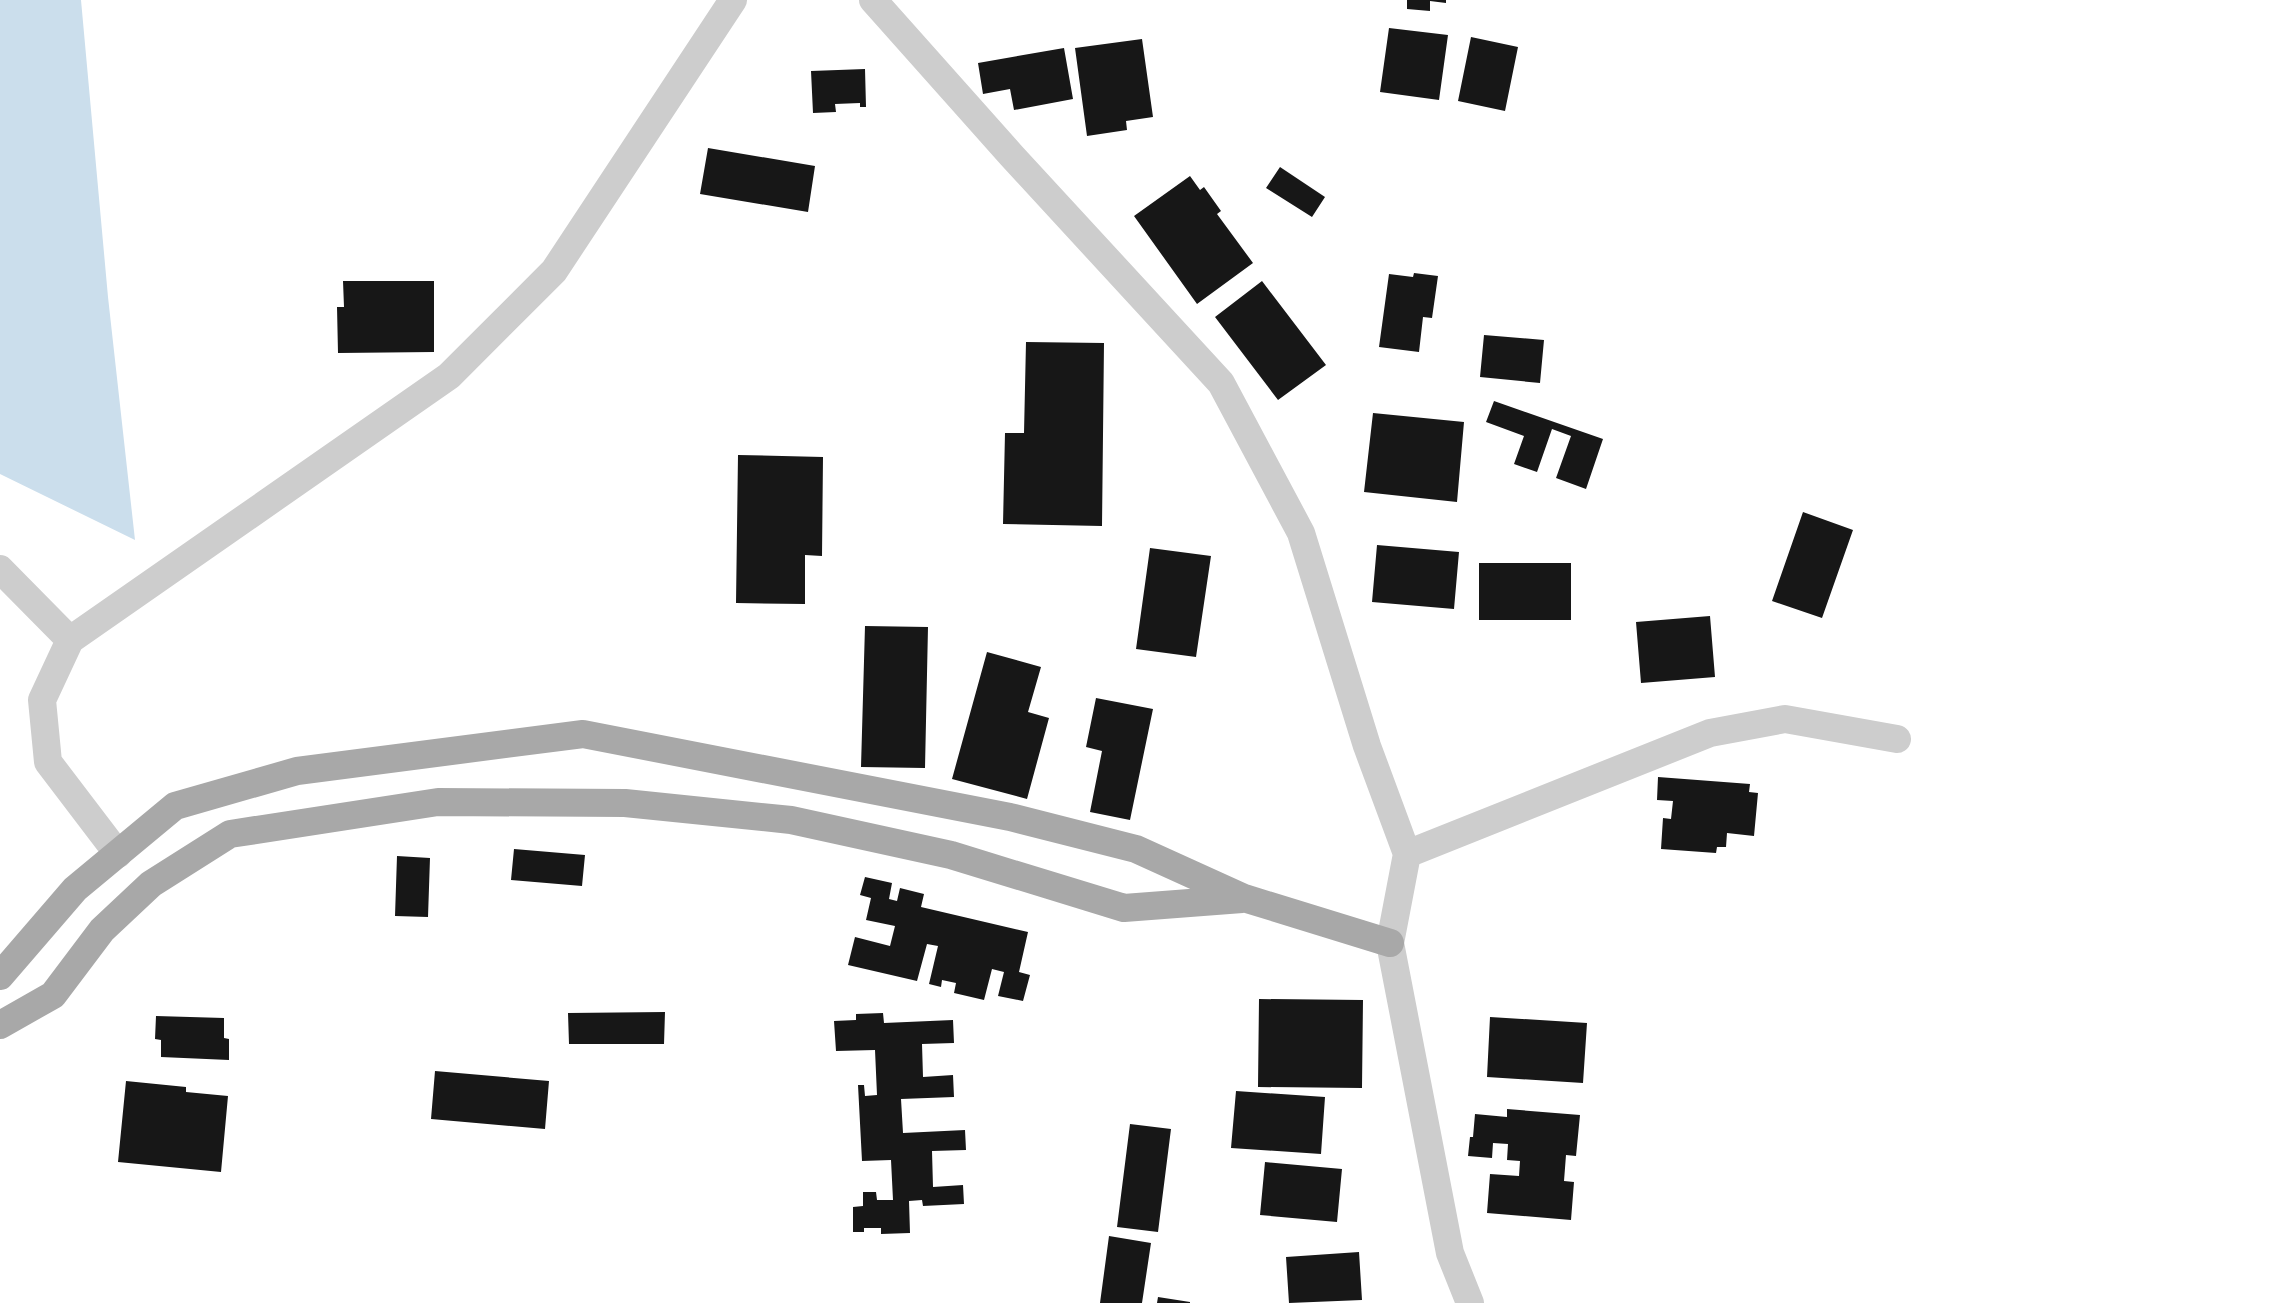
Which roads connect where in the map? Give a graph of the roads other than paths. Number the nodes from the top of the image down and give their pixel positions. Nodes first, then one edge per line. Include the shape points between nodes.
1 (733, 0) edge
2 (873, 0) edge
3 (0, 569) edge
4 (70, 640) junction
5 (1897, 738) dead end
6 (118, 854) junction
7 (1406, 854) junction
8 (1244, 898) junction
9 (1390, 943) junction
10 (0, 976) edge
11 (0, 1025) edge
12 (1470, 1303) edge

1 - 4 street via 554,271 449,376
2 - 7 street via 1221,383 1302,533 1367,746
3 - 4 street
4 - 6 street via 42,700 48,762
5 - 7 street via 1785,719 1710,733
6 - 8 main road via 175,806 297,771 583,734 1010,817 1136,849
6 - 10 main road via 75,889
7 - 9 street
8 - 9 main road
8 - 11 main road via 1124,908 951,855 791,820 625,803 438,802 230,834 151,884 102,930 53,995
9 - 12 street via 1450,1253

